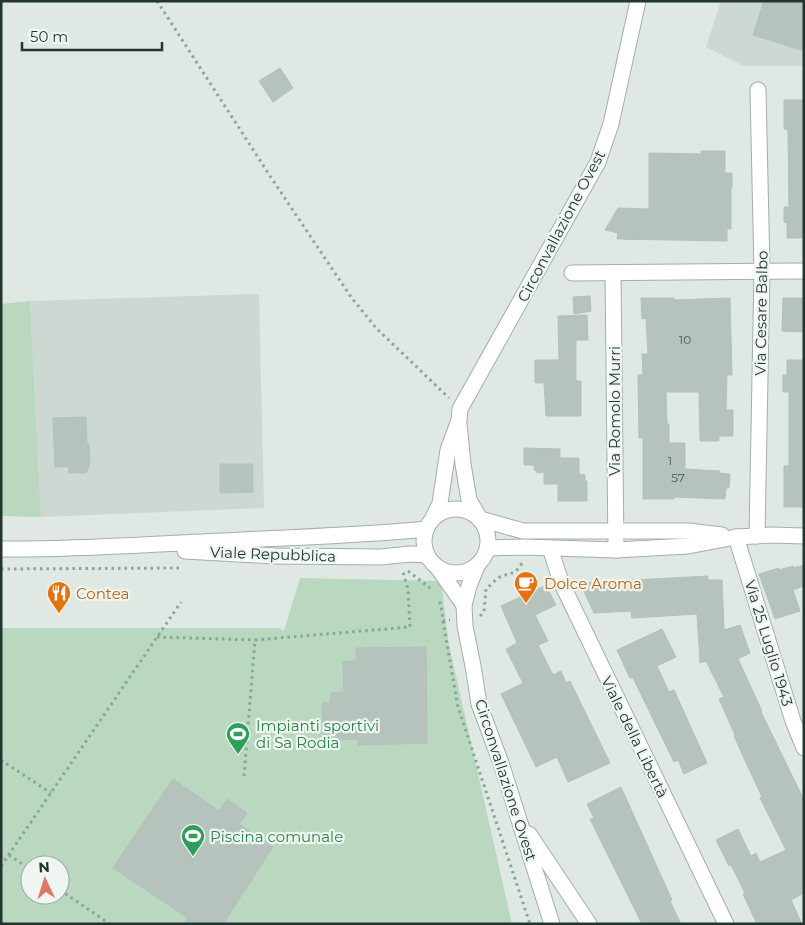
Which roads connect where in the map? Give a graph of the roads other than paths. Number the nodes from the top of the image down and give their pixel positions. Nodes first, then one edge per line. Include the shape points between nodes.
1 (638, 1) edge
2 (758, 90) dead end
3 (762, 271) junction
4 (804, 271) edge
5 (572, 273) dead end
6 (613, 273) junction
7 (459, 414) junction
8 (480, 519) junction
9 (429, 524) junction
10 (615, 531) junction
11 (758, 536) junction
12 (804, 536) edge
13 (736, 537) junction
14 (119, 547) junction
15 (488, 548) junction
16 (550, 548) junction
17 (1, 549) edge
18 (616, 550) junction
19 (428, 555) junction
20 (477, 566) junction
21 (437, 567) junction
22 (464, 605) junction
23 (804, 748) edge
24 (519, 820) junction
25 (552, 924) edge
26 (589, 924) edge
27 (726, 924) edge

1 - 7 street, Circonvallazione Ovest via 611,124 598,162
2 - 3 street, Via Cesare Balbo
3 - 4 street
3 - 6 street
3 - 11 street, Via Cesare Balbo
5 - 6 street
6 - 10 street, Via Romolo Murri
7 - 8 street via 469,500
7 - 9 street, Circonvallazione Ovest via 448,450 440,503
8 - 9 street via 471,512 450,509 440,513
8 - 10 street via 523,531
8 - 15 street via 489,538
9 - 14 street, Viale Repubblica via 379,534
9 - 19 street via 424,539
10 - 13 street via 688,531
10 - 18 street, Via Romolo Murri
11 - 12 street
11 - 13 street
13 - 18 street via 688,546
13 - 23 street, Via 25 Luglio 1943
14 - 17 street, Viale Repubblica
14 - 19 street, Viale Repubblica via 275,556
15 - 16 street
15 - 20 street
16 - 18 street
16 - 27 street, Viale della Libertà via 561,582
19 - 21 street
20 - 21 street via 457,574
20 - 22 street, Circonvallazione Ovest
21 - 22 street
22 - 24 street, Circonvallazione Ovest via 479,704
24 - 25 street, Circonvallazione Ovest
24 - 26 street

